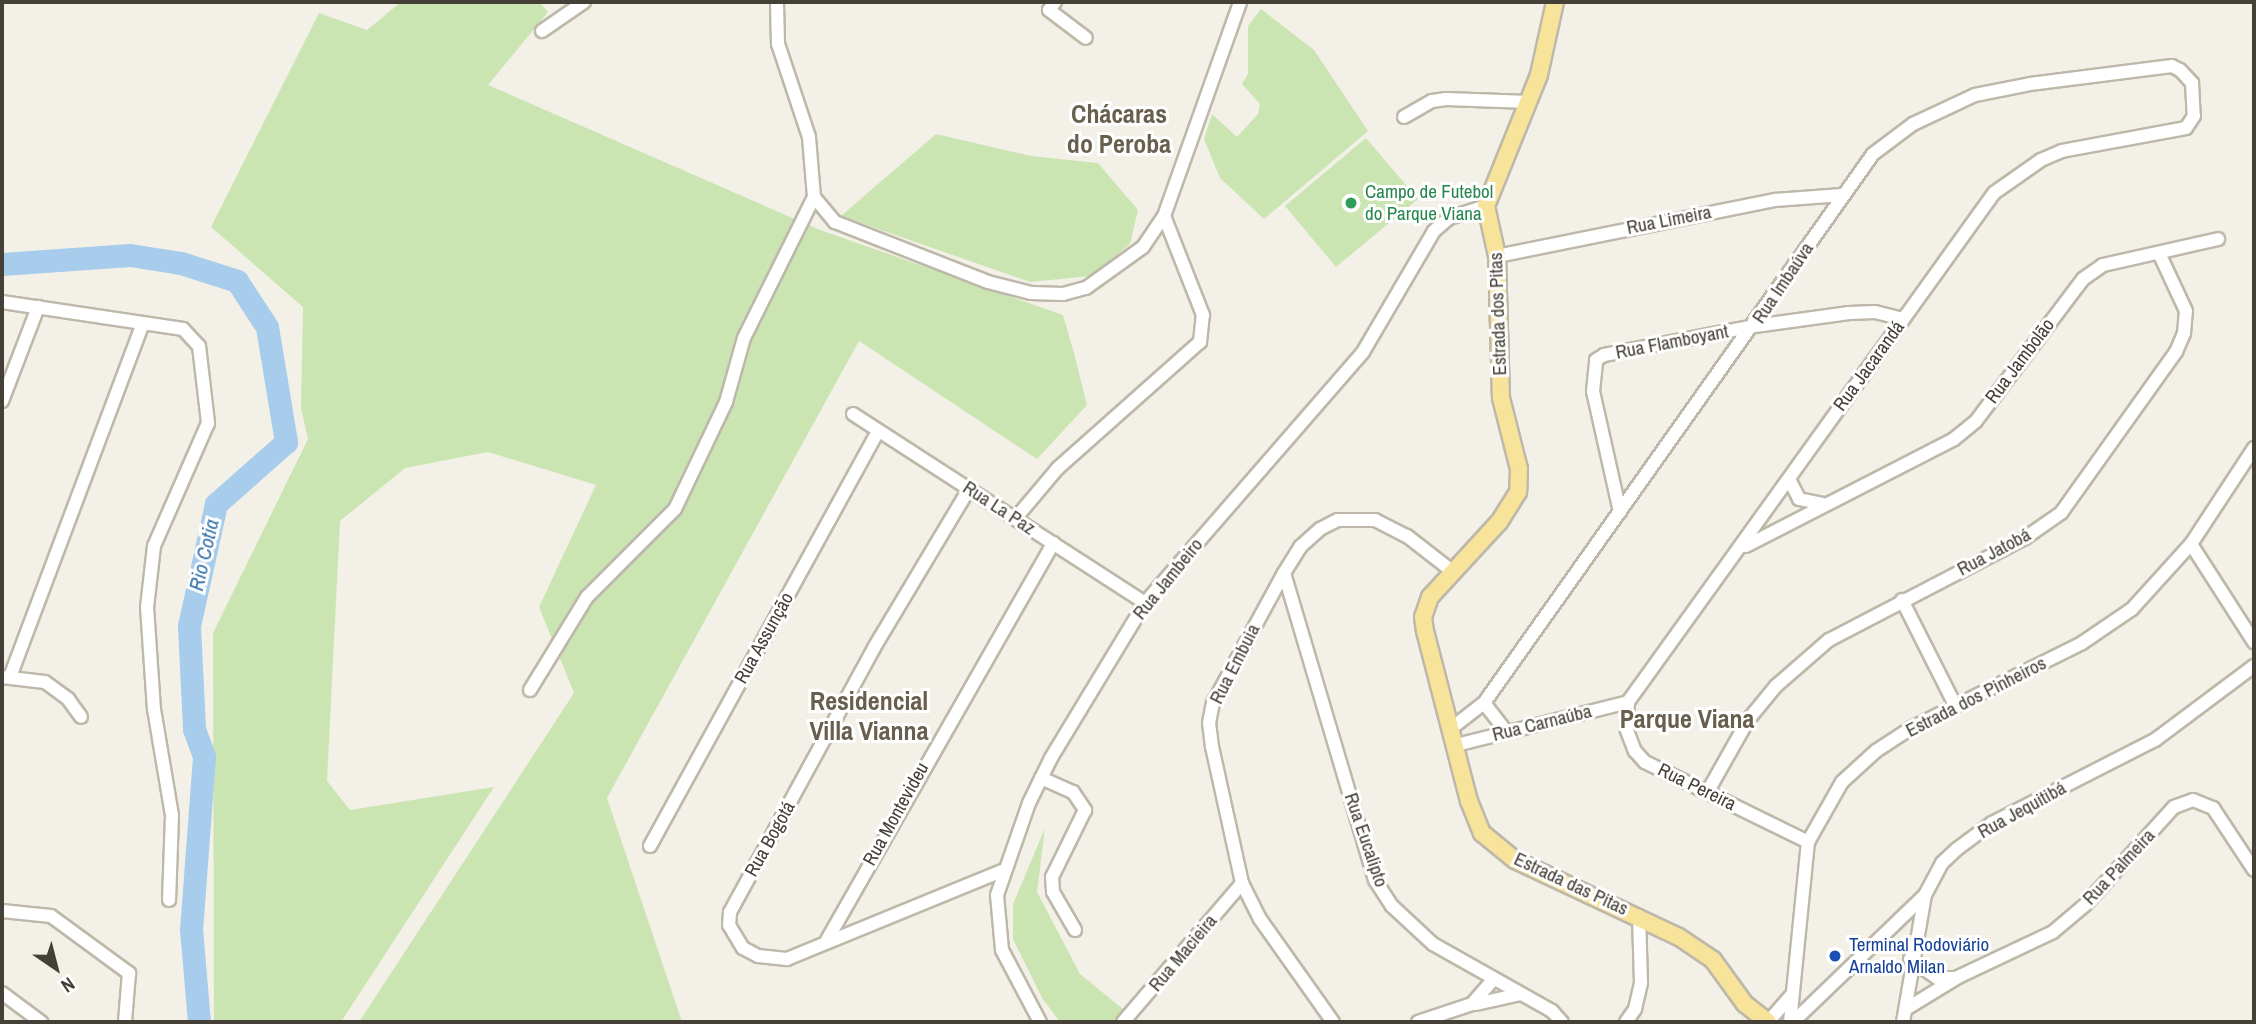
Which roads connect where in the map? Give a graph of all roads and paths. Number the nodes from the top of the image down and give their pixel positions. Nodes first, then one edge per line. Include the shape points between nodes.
1 (584, 2) edge
2 (777, 2) edge
3 (1055, 2) edge
4 (1240, 2) edge
5 (1555, 2) edge
6 (542, 31) dead end
7 (1086, 38) dead end
8 (1529, 102) junction
9 (1404, 117) dead end
10 (2180, 130) joint
11 (1842, 195) junction
12 (814, 197) junction
13 (1486, 206) junction
14 (1164, 216) junction
15 (2218, 239) dead end
16 (2159, 253) junction
17 (1497, 256) junction
18 (2, 302) edge
19 (38, 307) junction
20 (1903, 319) junction
21 (142, 326) junction
22 (1755, 326) junction
23 (2, 401) edge
24 (853, 414) dead end
25 (878, 431) junction
26 (2254, 447) edge
27 (1790, 481) junction
28 (969, 489) junction
29 (1826, 504) junction
30 (1620, 512) junction
31 (1015, 519) junction
32 (1053, 543) junction
33 (2191, 544) junction
34 (1743, 547) junction
35 (1452, 571) junction
36 (1284, 573) junction
37 (1902, 600) junction
38 (1145, 603) junction
39 (2254, 642) edge
40 (2254, 666) edge
41 (6, 677) edge
42 (530, 690) dead end
43 (1628, 702) junction
44 (1484, 703) junction
45 (1955, 705) junction
46 (81, 717) dead end
47 (1453, 727) junction
48 (1507, 732) junction
49 (1456, 744) junction
50 (1041, 778) junction
51 (1708, 792) junction
52 (1808, 842) junction
53 (650, 846) dead end
54 (2254, 870) edge
55 (1002, 872) junction
56 (1242, 883) junction
57 (1925, 895) junction
58 (169, 900) dead end
59 (2, 911) edge
60 (1639, 916) junction
61 (1075, 930) dead end
62 (827, 940) junction
63 (1910, 959) junction
64 (1958, 977) junction
65 (1493, 980) junction
66 (2, 993) edge
67 (1520, 994) junction
68 (1793, 994) junction
69 (1472, 1004) junction
70 (1745, 1004) junction
71 (1905, 1016) edge
72 (1452, 1017) edge
73 (41, 1022) edge
74 (125, 1022) edge
75 (1040, 1022) edge
76 (1123, 1022) edge
77 (1333, 1022) edge
78 (1418, 1022) edge
79 (1562, 1022) edge
80 (1626, 1022) edge
81 (1748, 1022) edge
82 (1768, 1022) edge
83 (1792, 1022) edge

1 - 6 street
2 - 12 street via 778,44 809,137
3 - 7 street via 1049,10
4 - 14 street
5 - 8 main road via 1550,37
8 - 9 street via 1446,99
8 - 13 main road
10 - 11 street, Rua Imbaúva via 2194,116 2192,83 2172,66 2029,84 1975,95 1913,124 1873,154
10 - 20 street, Rua Jacarandá via 2062,151 2014,177 1994,193
11 - 17 street, Rua Limeira via 1776,200
11 - 22 street, Rua Imbaúva
12 - 14 street via 835,222 988,282 1031,293 1063,294 1086,288 1143,247
12 - 42 street via 744,338 726,402 674,509 587,597
13 - 17 main road, Estrada dos Pitas
13 - 38 street, Rua Jambeiro via 1450,218 1434,231 1363,352
14 - 31 street via 1203,315 1200,342 1058,468
15 - 16 street, Rua Jambolão
16 - 29 street, Rua Jambolão via 2103,265 2082,279 1976,421 1954,439
16 - 37 street, Rua Jatobá via 2186,310 2184,333 2092,472 2061,513 2025,538
17 - 35 main road, Estrada dos Pitas via 1501,398 1520,481 1499,522
18 - 19 street
19 - 21 street
19 - 23 street
20 - 22 street, Rua Flamboyant via 1849,313
20 - 27 street, Rua Jacarandá
21 - 41 street
21 - 58 street via 183,329 199,346 208,423 154,546 147,607 153,709 172,815
22 - 30 street, Rua Imbaúva
22 - 30 street, Rua Flamboyant via 1625,349 1596,360 1593,391
24 - 25 street, Rua La Paz
25 - 28 street, Rua La Paz
25 - 53 street, Rua Assunção
26 - 33 street, Estrada dos Pinheiros
27 - 29 street via 1799,499 1810,505
27 - 34 street, Rua Jacarandá
28 - 31 street, Rua La Paz
28 - 62 street, Rua Bogotá via 874,648 730,912 733,936 758,956 787,959
29 - 34 street, Rua Jambolão
30 - 44 street, Rua Imbaúva
31 - 32 street, Rua La Paz
32 - 38 street, Rua La Paz
32 - 62 street, Rua Montevideu
33 - 39 street
33 - 45 street, Estrada dos Pinheiros via 2132,610 2082,643
34 - 43 street, Rua Jacarandá
35 - 36 street, Rua Embuia via 1391,526 1359,518 1338,520 1320,529
35 - 47 main road, Estrada das Pitas via 1430,597 1423,617
36 - 56 street, Rua Embuia via 1222,680 1209,723
36 - 65 street, Rua Eucalipto via 1376,880 1409,925
37 - 45 street
37 - 51 street, Rua Jatobá via 1829,640 1776,686 1748,720
38 - 50 street, Rua Jambeiro
40 - 57 street, Rua Jequitibá via 2155,740 1992,823 1942,863
41 - 46 street via 45,682 68,699
43 - 48 street, Rua Carnaúba
43 - 51 street, Rua Pereira via 1626,728 1634,751 1645,762
44 - 47 street, Rua Imbaúva
44 - 48 street
45 - 52 street, Estrada dos Pinheiros via 1903,734 1850,773 1831,797
47 - 49 main road, Estrada das Pitas
48 - 49 street, Rua Carnaúba
49 - 60 main road, Estrada das Pitas via 1475,820 1498,848
50 - 55 street, Rua Jambeiro
50 - 61 street via 1073,792 1086,810 1052,877 1053,892
51 - 52 street, Rua Pereira
52 - 68 street, Estrada dos Pinheiros
54 - 64 street, Rua Palmeira via 2213,808 2193,800 2174,807 2085,905 2053,932
55 - 62 street, Rua Bogotá
55 - 75 street, Rua Jambeiro via 997,905 1002,950
56 - 76 street, Rua Macieira
56 - 77 street, Rua Embuia via 1260,919
57 - 63 street
57 - 83 street, Rua Jequitibá
59 - 74 street via 51,916 129,973
60 - 70 main road, Estrada das Pitas via 1713,960
60 - 80 street via 1641,983 1635,1009
63 - 64 street via 1937,978
63 - 71 street
64 - 71 street, Rua Palmeira
65 - 67 street, Rua Eucalipto
65 - 69 street
66 - 73 street
67 - 69 street
67 - 79 street, Rua Eucalipto via 1552,1011
68 - 82 street
68 - 83 street, Estrada dos Pinheiros
69 - 72 street
70 - 81 main road, Estrada das Pitas
70 - 82 main road, Estrada das Pitas
72 - 78 street

